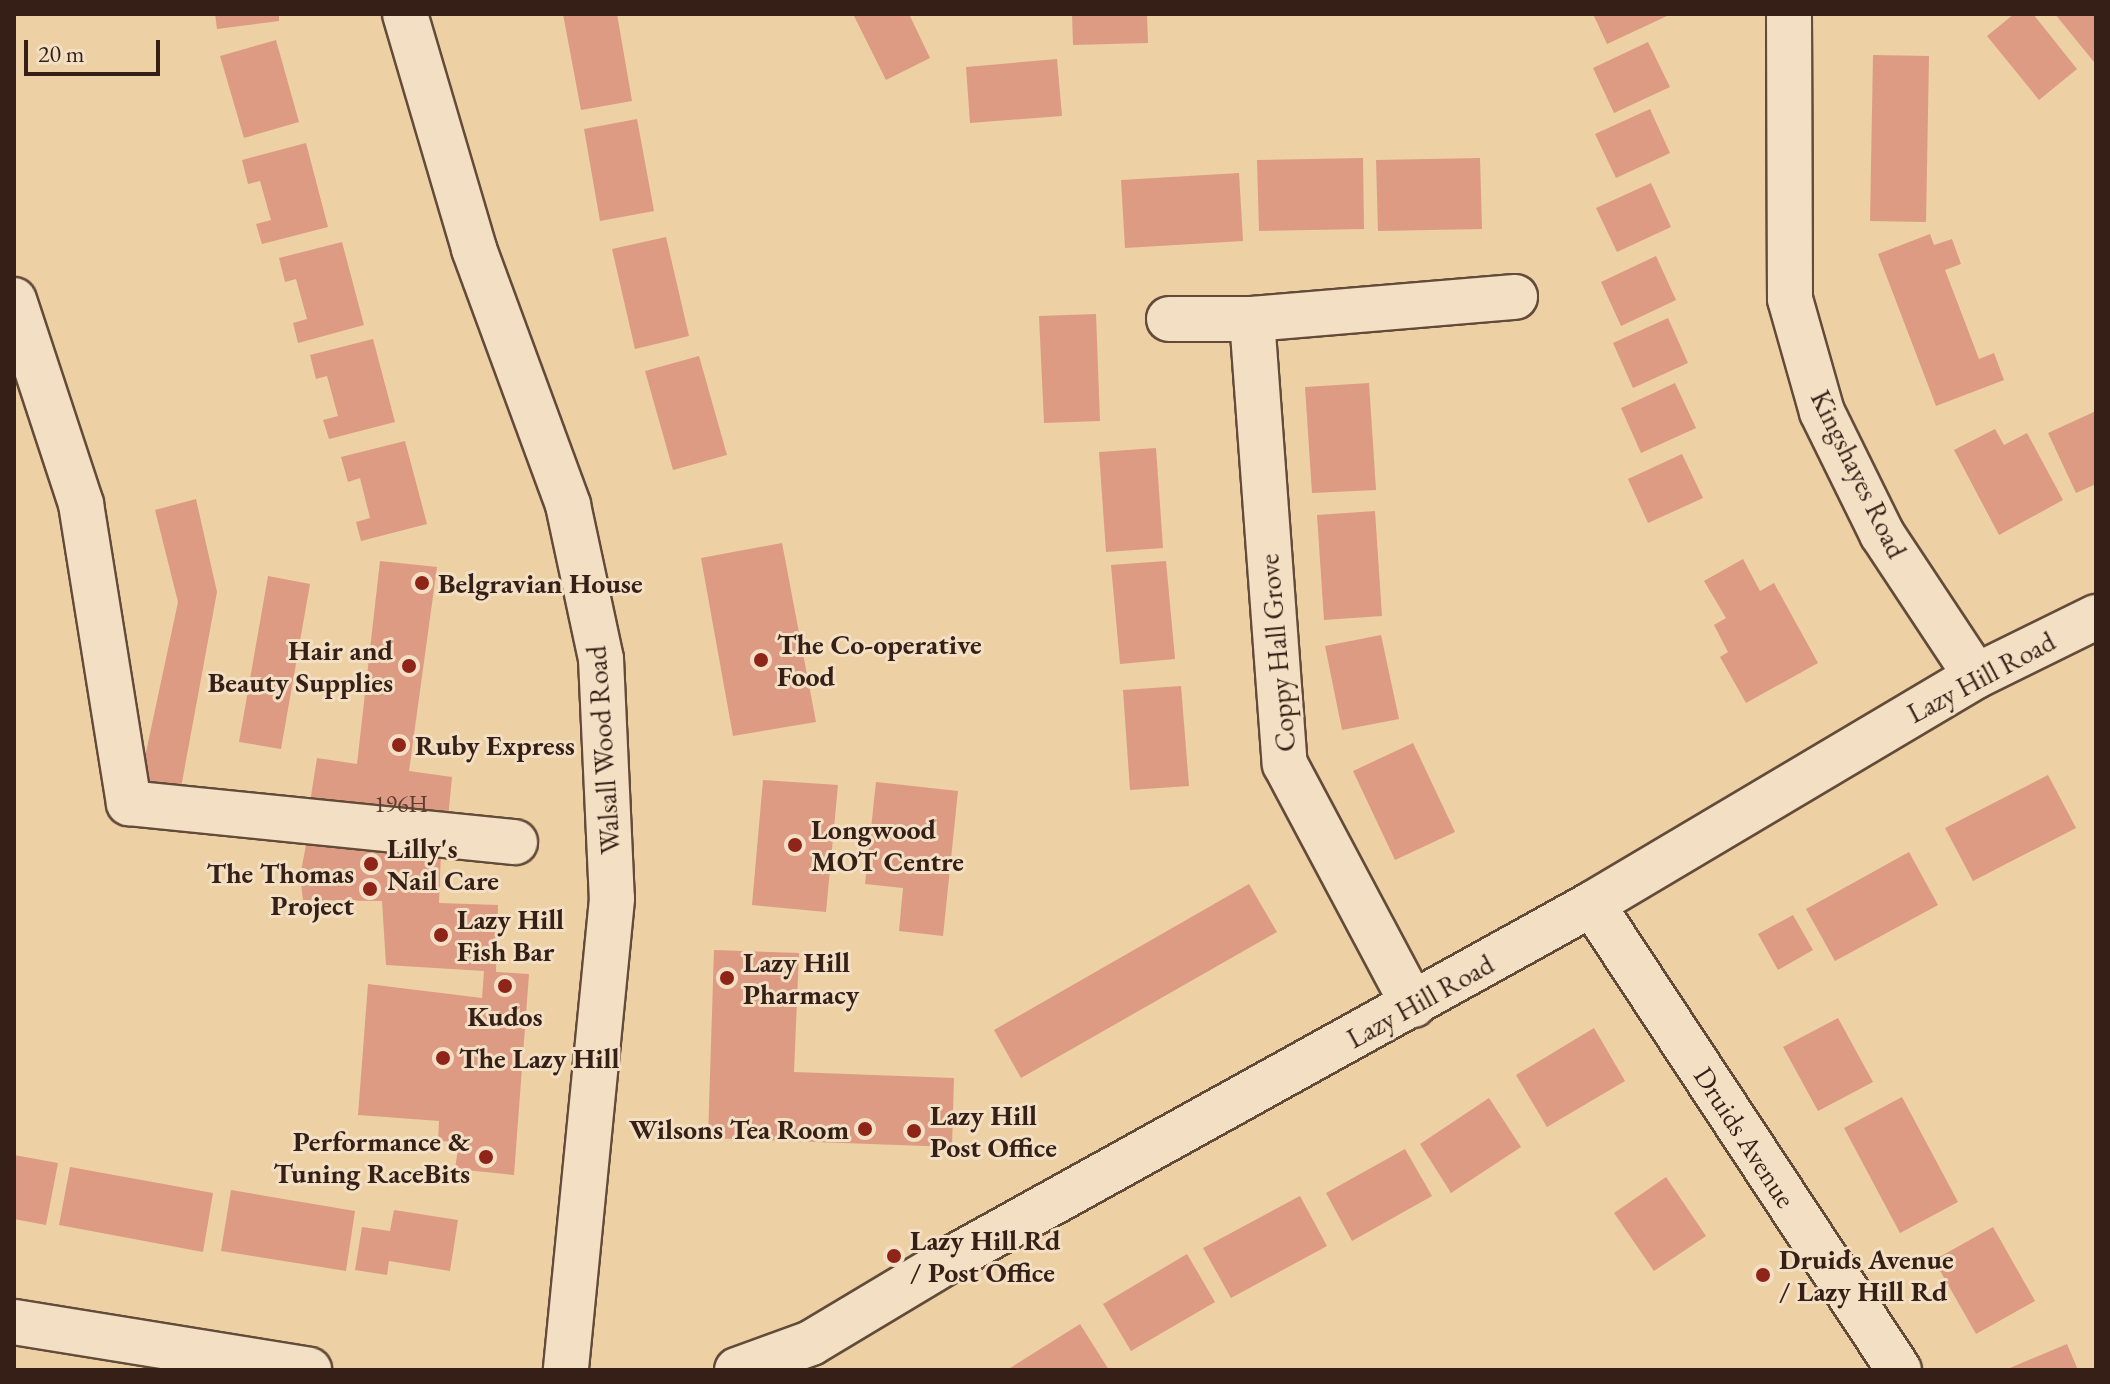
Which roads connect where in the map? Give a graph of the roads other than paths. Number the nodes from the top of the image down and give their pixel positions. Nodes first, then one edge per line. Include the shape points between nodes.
1 (405, 14) edge
2 (1789, 14) edge
3 (1515, 297) dead end
4 (14, 300) edge
5 (1169, 319) dead end
6 (1252, 319) junction
7 (2096, 617) edge
8 (1976, 676) junction
9 (515, 842) dead end
10 (1592, 904) junction
11 (1413, 1005) junction
12 (14, 1322) edge
13 (309, 1370) edge
14 (566, 1370) edge
15 (737, 1370) edge
16 (1899, 1370) edge

1 - 14 street, Walsall Wood Road via 474,249 568,505 601,659 612,899
2 - 8 street, Kingshayes Road via 1790,299 1822,412 1875,521
3 - 6 street
4 - 9 street via 81,504 129,803
5 - 6 street
6 - 11 street, Coppy Hall Grove via 1285,764
7 - 8 street, Lazy Hill Road
8 - 10 street, Lazy Hill Road
10 - 11 street, Lazy Hill Road
10 - 16 street, Druids Avenue
11 - 15 street, Lazy Hill Road via 958,1255 811,1343
12 - 13 street

